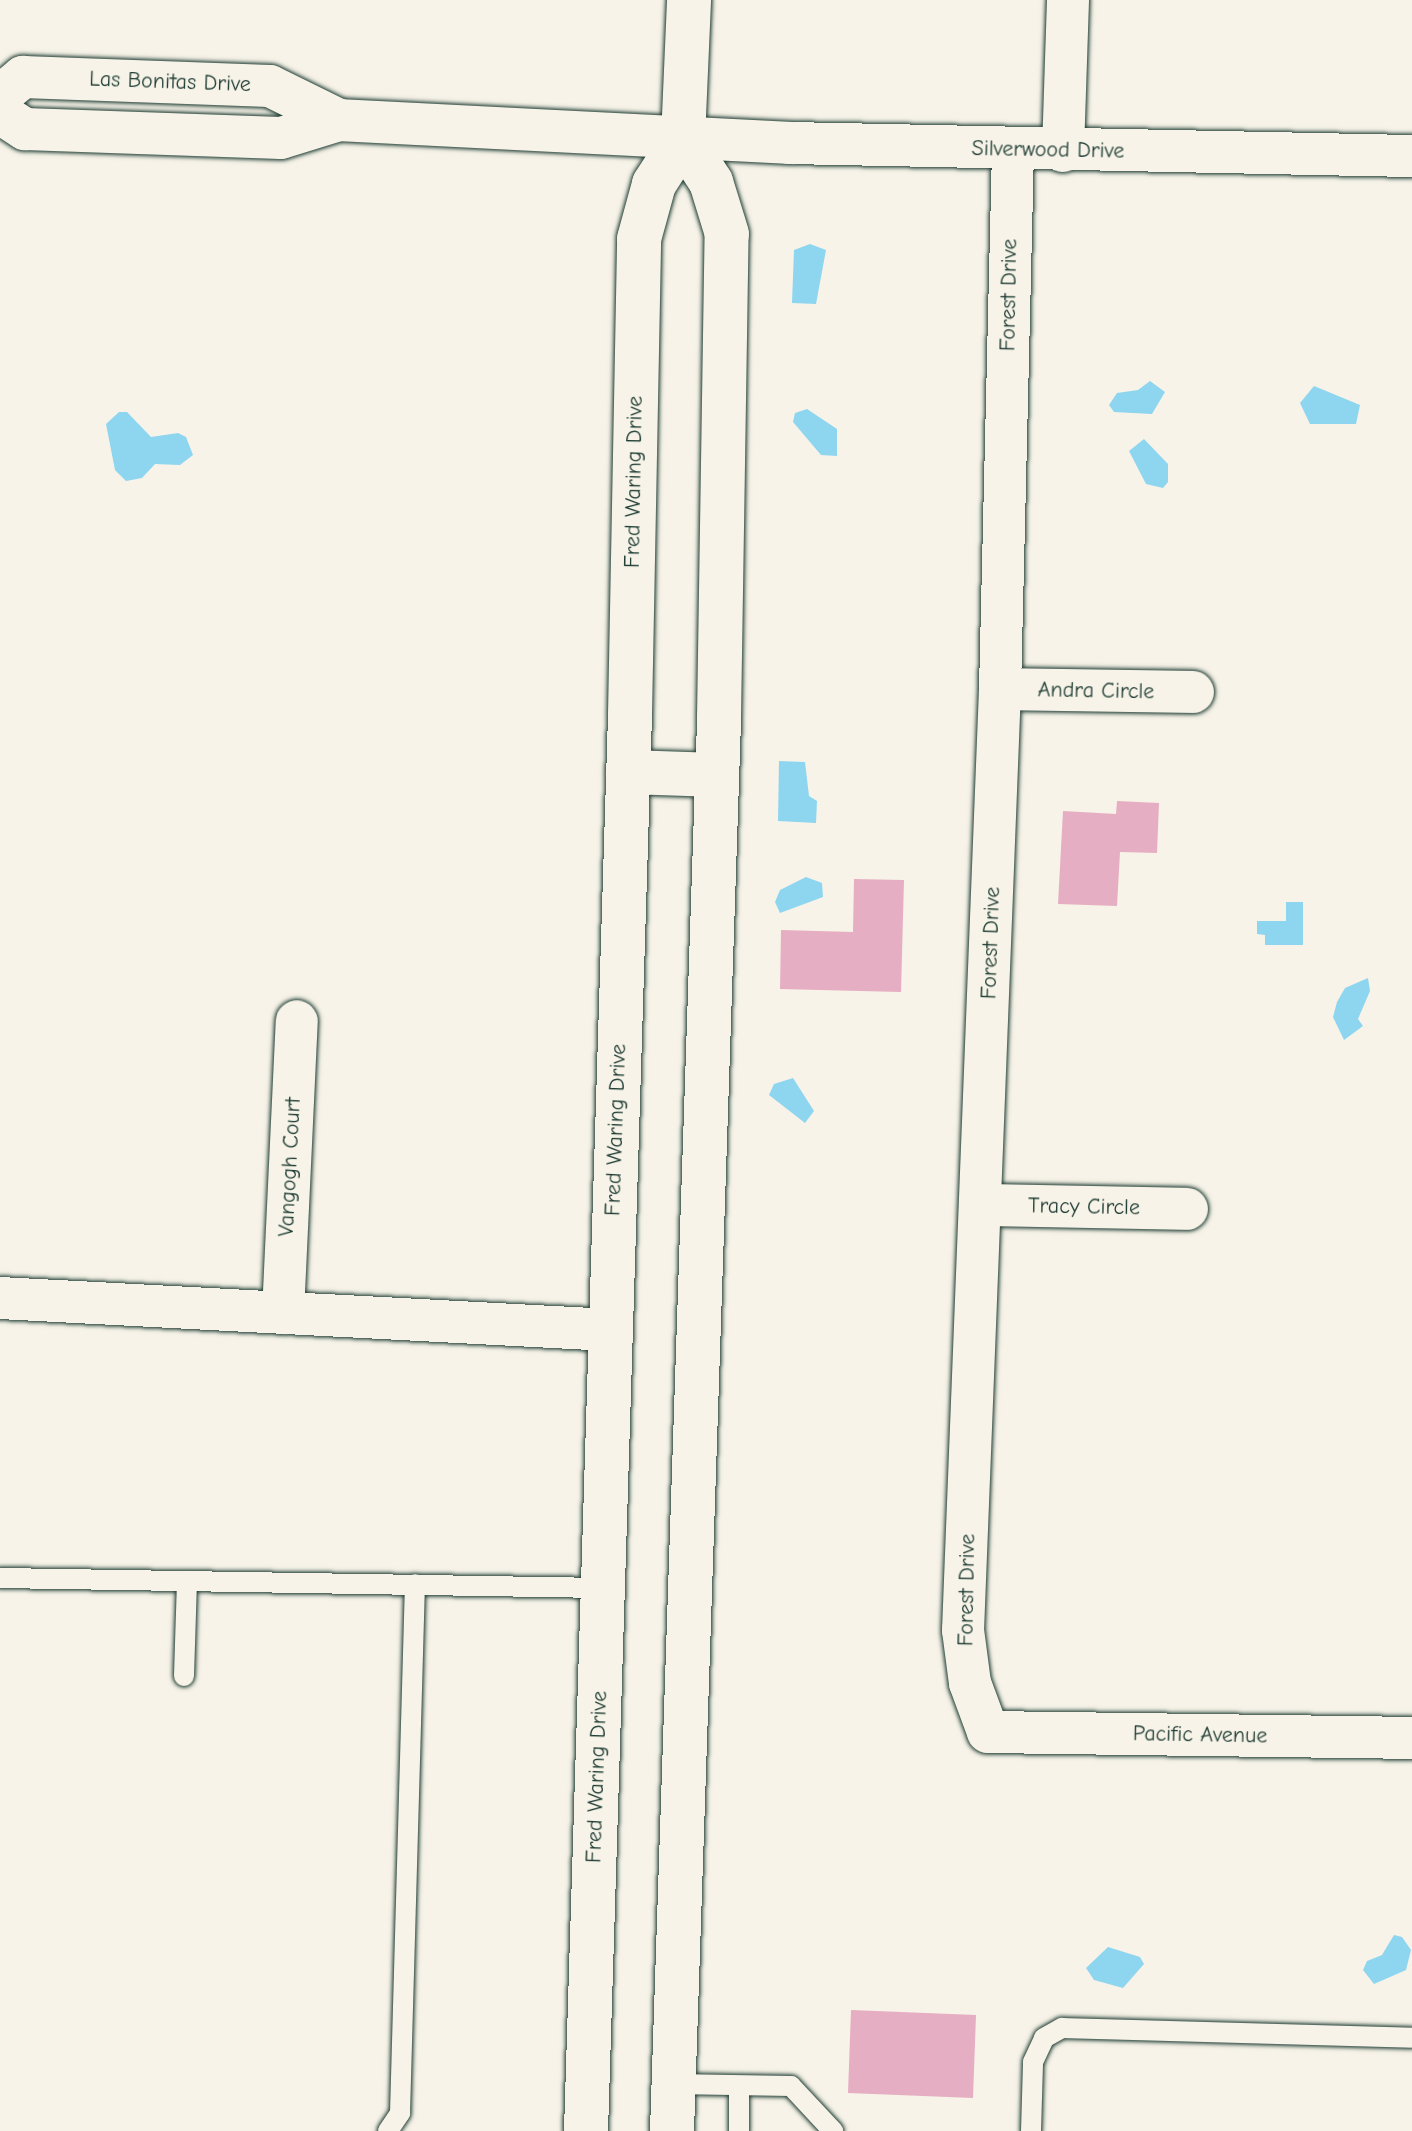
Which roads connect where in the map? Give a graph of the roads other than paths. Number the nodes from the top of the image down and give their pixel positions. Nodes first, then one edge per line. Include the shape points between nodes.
1 (689, 0) edge
2 (1068, 0) edge
3 (0, 96) edge
4 (0, 113) edge
5 (339, 120) junction
6 (683, 139) junction
7 (1013, 150) junction
8 (1063, 151) junction
9 (1412, 156) edge
10 (1000, 689) junction
11 (1193, 692) dead end
12 (628, 772) junction
13 (717, 775) junction
14 (297, 1021) dead end
15 (982, 1205) junction
16 (1187, 1209) dead end
17 (0, 1298) edge
18 (283, 1313) junction
19 (610, 1330) junction
20 (0, 1578) edge
21 (187, 1581) junction
22 (415, 1584) junction
23 (603, 1588) junction
24 (184, 1676) dead end
25 (988, 1732) joint
26 (1412, 1738) edge
27 (1412, 2038) edge
28 (673, 2084) junction
29 (739, 2086) junction
30 (388, 2131) edge
31 (586, 2131) edge
32 (672, 2131) edge
33 (739, 2131) edge
34 (833, 2131) edge
35 (1031, 2131) edge

1 - 6 main road
2 - 8 street
3 - 5 street, Las Bonitas Drive via 23,77 270,86
4 - 5 street, Las Bonitas Drive via 25,129 281,138
5 - 6 street, Las Bonitas Drive
6 - 7 street, Silverwood Drive
6 - 12 main road, Fred Waring Drive via 654,184 639,239
6 - 13 main road via 711,182 727,234
7 - 8 street, Silverwood Drive
7 - 10 street, Forest Drive
8 - 9 street, Silverwood Drive
10 - 11 street, Andra Circle
10 - 15 street, Forest Drive
12 - 13 main road
12 - 19 main road, Fred Waring Drive
13 - 28 main road
14 - 18 street, Vangogh Court
15 - 16 street, Tracy Circle
15 - 25 street, Forest Drive via 963,1630 970,1683
17 - 18 street
18 - 19 street
19 - 23 main road, Fred Waring Drive
20 - 21 lane
21 - 22 lane
21 - 24 lane
22 - 23 lane
22 - 30 lane via 400,2113
23 - 31 main road, Fred Waring Drive
25 - 26 street, Pacific Avenue
27 - 35 lane via 1062,2028 1044,2038 1033,2062
28 - 29 lane
28 - 32 main road
29 - 33 lane
29 - 34 lane via 791,2086

